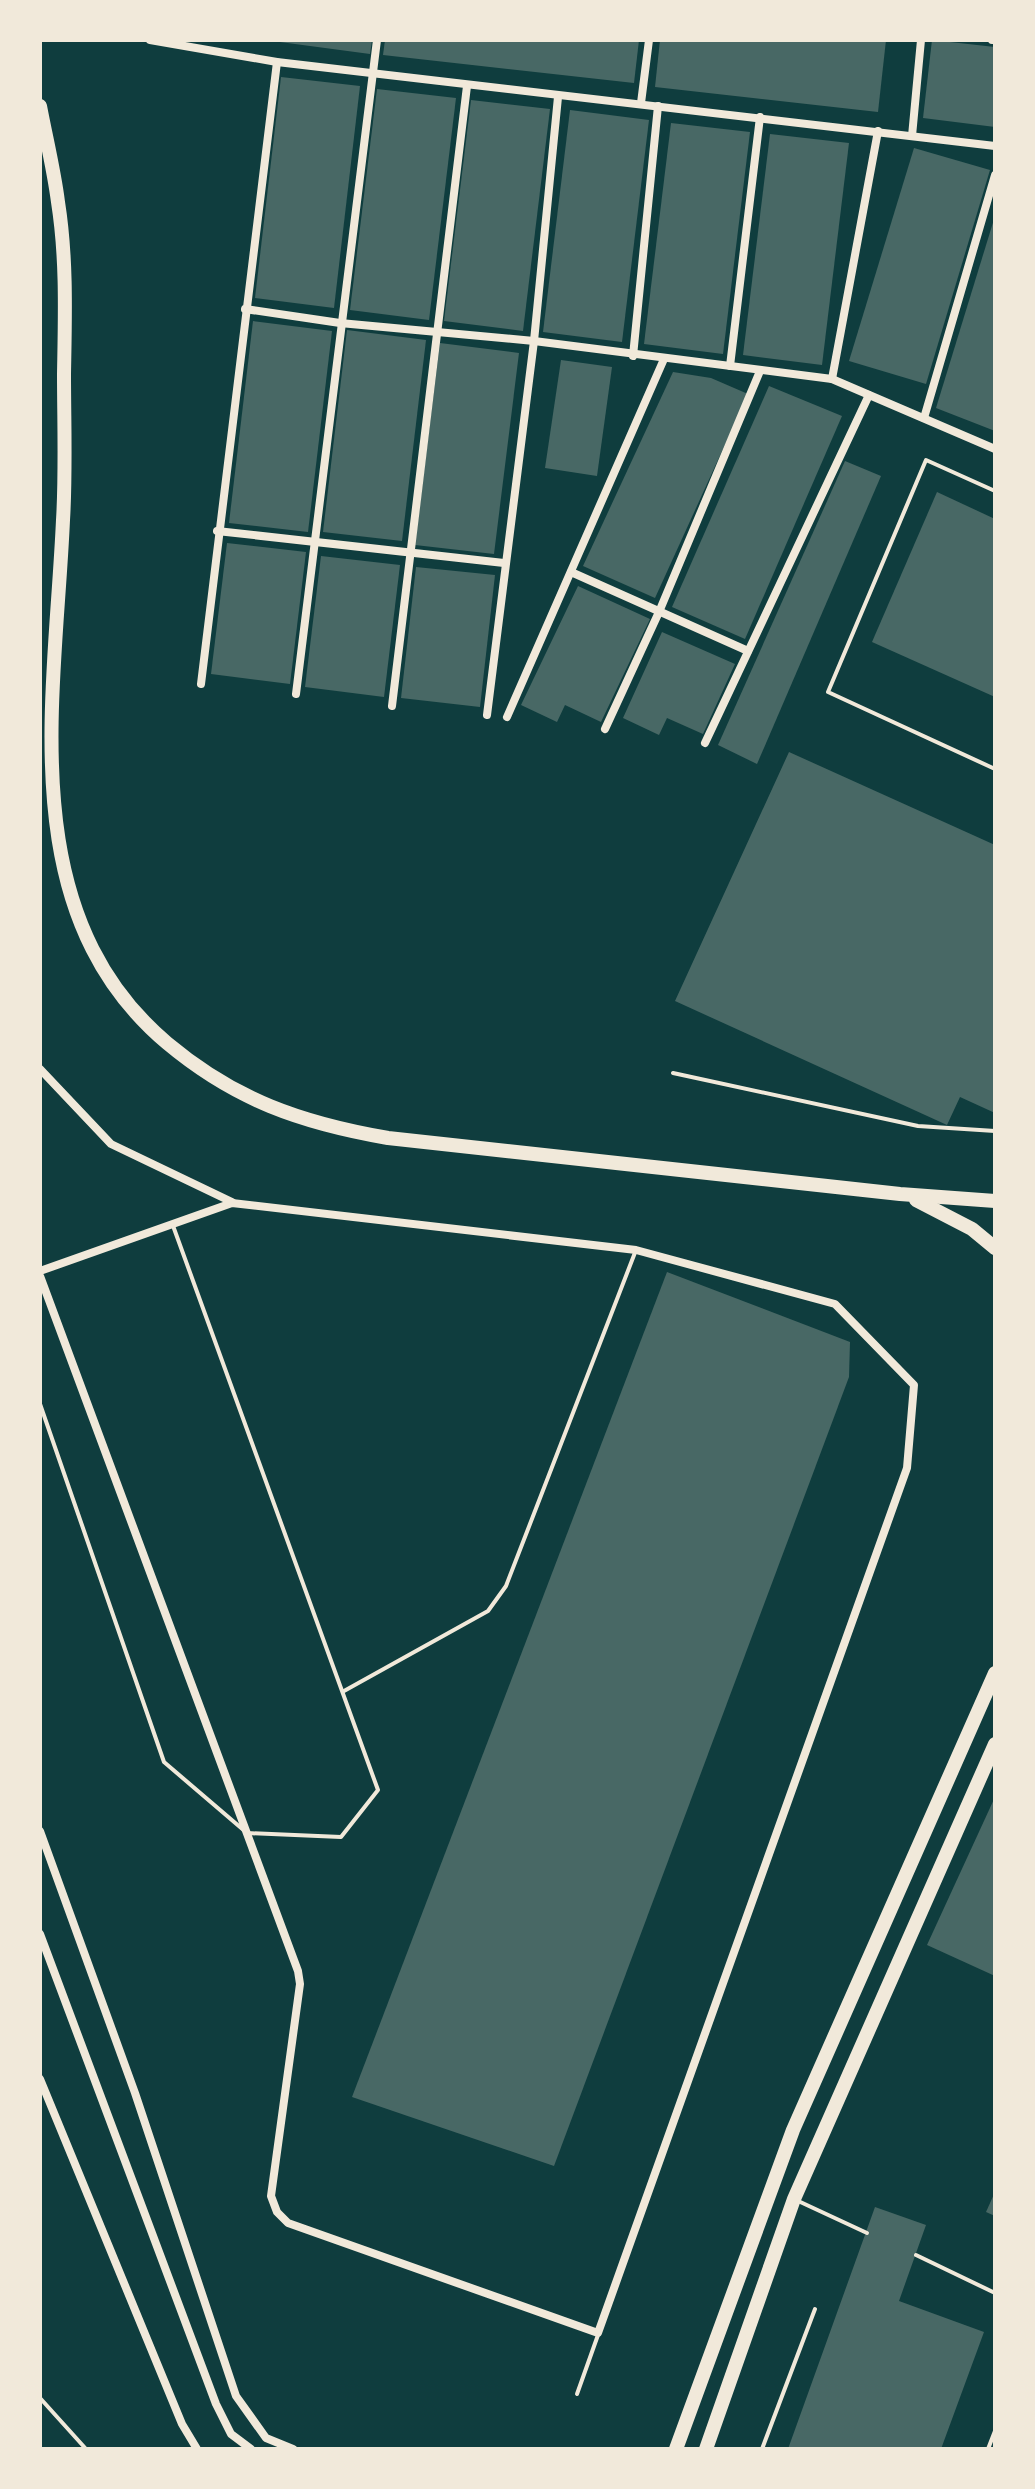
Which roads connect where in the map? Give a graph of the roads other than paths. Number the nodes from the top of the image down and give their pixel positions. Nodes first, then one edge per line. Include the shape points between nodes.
1 (150, 40) edge
2 (377, 40) edge
3 (649, 40) edge
4 (921, 40) edge
5 (277, 62) junction
6 (373, 73) junction
7 (467, 86) junction
8 (558, 97) junction
9 (641, 103) junction
10 (40, 106) edge
11 (658, 106) junction
12 (760, 117) junction
13 (878, 131) junction
14 (912, 136) junction
15 (995, 146) edge
16 (995, 175) edge
17 (245, 309) junction
18 (340, 323) junction
19 (436, 331) junction
20 (534, 341) junction
21 (633, 356) junction
22 (664, 359) junction
23 (730, 366) junction
24 (760, 371) junction
25 (832, 379) junction
26 (869, 395) junction
27 (924, 418) junction
28 (995, 449) edge
29 (995, 491) edge
30 (217, 531) junction
31 (315, 543) junction
32 (408, 553) junction
33 (504, 563) junction
34 (571, 572) junction
35 (659, 612) junction
36 (748, 651) junction
37 (201, 684) dead end
38 (296, 694) dead end
39 (392, 706) dead end
40 (487, 715) dead end
41 (507, 717) dead end
42 (605, 729) dead end
43 (705, 743) dead end
44 (995, 769) edge
45 (40, 1069) edge
46 (673, 1073) dead end
47 (995, 1131) edge
48 (900, 1194) junction
49 (995, 1201) edge
50 (232, 1203) junction
51 (172, 1222) junction
52 (995, 1248) edge
53 (636, 1250) junction
54 (40, 1273) edge
55 (40, 1404) edge
56 (995, 1673) edge
57 (344, 1691) junction
58 (995, 1746) edge
59 (40, 1831) edge
60 (247, 1833) junction
61 (40, 1934) edge
62 (40, 2079) edge
63 (794, 2199) junction
64 (867, 2233) dead end
65 (916, 2255) dead end
66 (995, 2293) edge
67 (815, 2309) dead end
68 (598, 2333) junction
69 (577, 2394) dead end
70 (40, 2398) edge
71 (995, 2431) edge
72 (86, 2449) edge
73 (197, 2449) edge
74 (251, 2449) edge
75 (293, 2449) edge
76 (676, 2449) edge
77 (706, 2449) edge
78 (762, 2449) edge
79 (988, 2449) edge

1 - 5 street
2 - 6 street
3 - 9 street
4 - 14 street
5 - 6 street
5 - 17 street
6 - 7 street
6 - 18 street
7 - 8 street
7 - 19 street
8 - 9 street
8 - 20 street
9 - 11 street
10 - 48 main road via 59,204 65,293 64,518 51,726 59,847 74,911 117,992 146,1025 204,1074 285,1114 335,1129
11 - 12 street
11 - 21 street
12 - 13 street
12 - 23 street
13 - 14 street
13 - 25 street
14 - 15 street
16 - 27 street
17 - 18 street
17 - 30 street
18 - 19 street
18 - 31 street
19 - 20 street
19 - 32 street
20 - 21 street
20 - 33 street
21 - 22 street
22 - 23 street
22 - 34 street
23 - 24 street
24 - 25 street
24 - 35 street
25 - 26 street
26 - 27 street
26 - 36 street
27 - 28 street
29 - 44 lane via 926,460 828,692
30 - 31 street
30 - 37 street
31 - 32 street
31 - 38 street
32 - 33 street
32 - 39 street
33 - 40 street
34 - 35 street
34 - 41 street
35 - 36 street
35 - 42 street
36 - 43 street
45 - 50 street via 111,1144
46 - 47 lane via 918,1126
48 - 49 main road
48 - 52 main road via 938,1209
50 - 51 street
50 - 53 street
51 - 54 street
51 - 57 lane
53 - 57 lane via 506,1586 488,1611
53 - 68 street via 835,1304 914,1385 907,1468
54 - 60 street
55 - 60 lane via 164,1762
56 - 76 main road via 793,2130
57 - 60 lane via 378,1790 341,1837
58 - 63 main road
59 - 75 street via 236,2396 266,2438
60 - 68 street via 300,1984 271,2196 277,2212 288,2223
61 - 74 street via 216,2404 231,2434
62 - 73 street via 182,2424
63 - 64 lane
63 - 77 main road
65 - 66 lane
67 - 78 lane
68 - 69 lane
70 - 72 lane
71 - 79 lane

